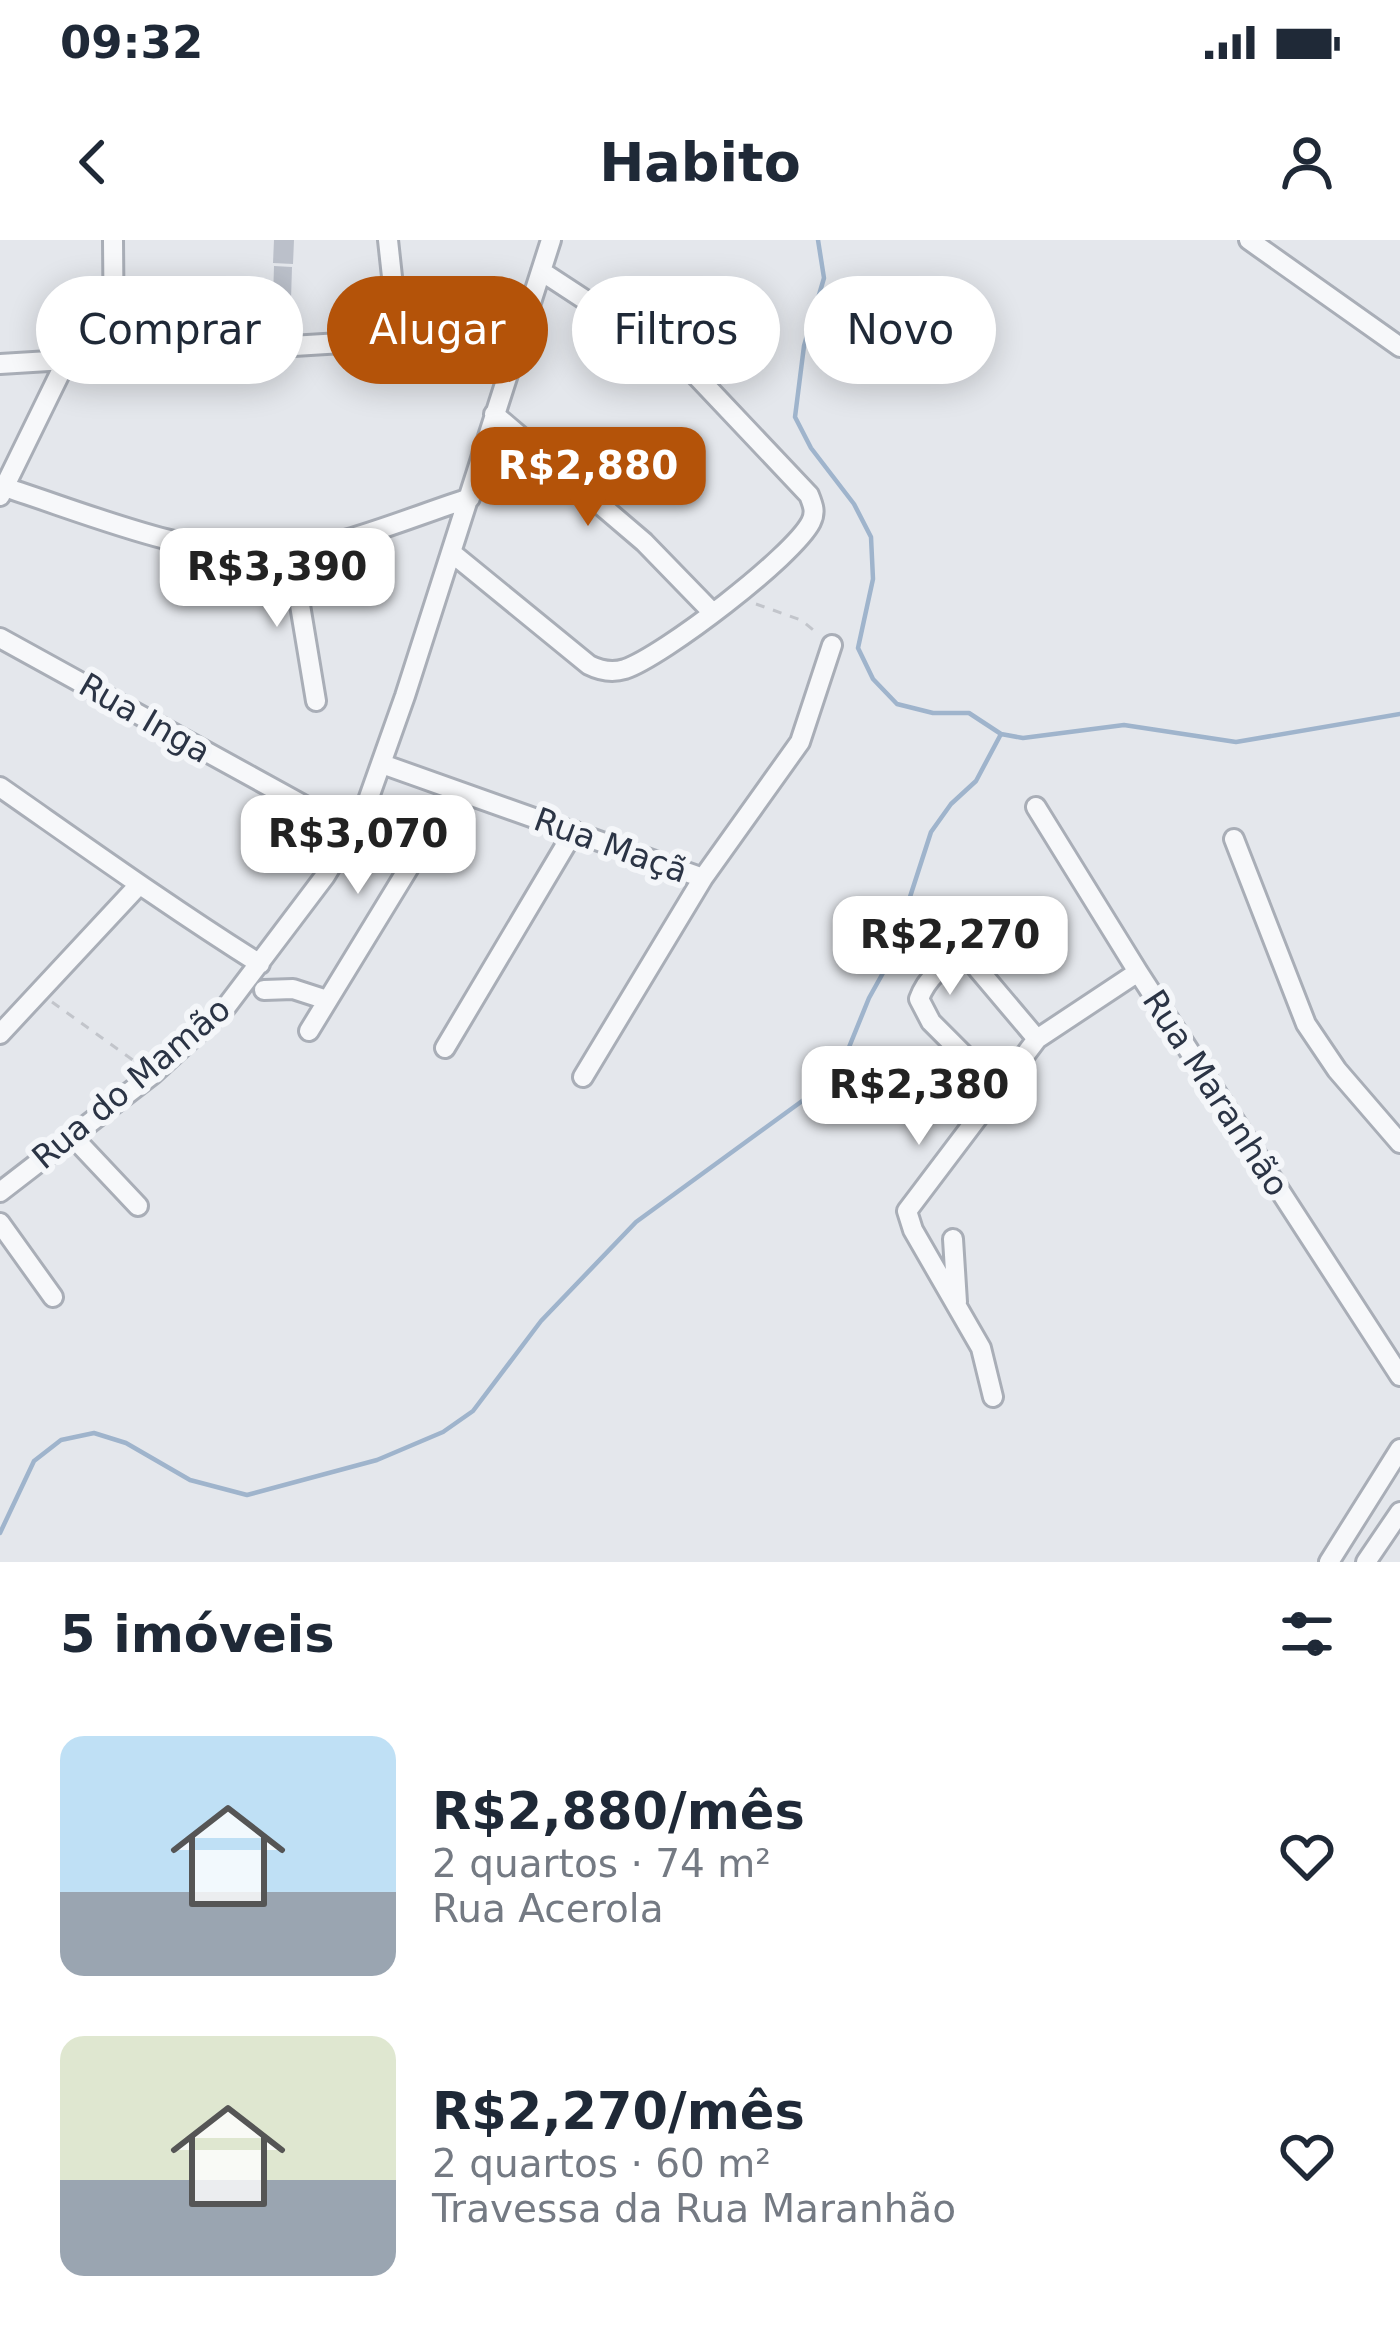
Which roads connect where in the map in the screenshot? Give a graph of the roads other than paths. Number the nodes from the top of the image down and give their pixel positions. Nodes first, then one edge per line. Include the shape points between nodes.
1 (113, 240) edge
2 (388, 240) edge
3 (551, 240) edge
4 (1249, 240) edge
5 (541, 271) junction
6 (113, 276) edge
7 (392, 276) edge
8 (539, 276) edge
9 (1400, 346) edge
10 (36, 362) edge
11 (0, 364) edge
12 (55, 384) edge
13 (504, 384) edge
14 (494, 414) junction
15 (2, 492) edge
16 (470, 498) junction
17 (291, 551) junction
18 (452, 553) junction
19 (711, 611) junction
20 (0, 638) edge
21 (832, 645) road end
22 (316, 701) dead end
23 (382, 764) junction
24 (0, 787) edge
25 (454, 792) junction
26 (1036, 807) dead end
27 (574, 831) junction
28 (352, 832) junction
29 (1234, 838) dead end
30 (704, 878) junction
31 (137, 886) junction
32 (260, 964) junction
33 (1138, 972) junction
34 (264, 990) dead end
35 (327, 1000) junction
36 (309, 1031) dead end
37 (0, 1034) edge
38 (1037, 1039) junction
39 (445, 1048) dead end
40 (583, 1077) dead end
41 (999, 1090) junction
42 (73, 1137) junction
43 (1400, 1143) edge
44 (0, 1192) edge
45 (138, 1206) dead end
46 (0, 1223) edge
47 (953, 1239) dead end
48 (53, 1297) dead end
49 (957, 1307) junction
50 (1400, 1339) edge
51 (1384, 1354) junction
52 (1400, 1376) edge
53 (993, 1397) dead end
54 (1400, 1449) edge
55 (1400, 1512) edge
56 (1329, 1562) edge
57 (1366, 1562) edge

1 - 6 street
2 - 7 street
3 - 5 street, Rua do Mamão
4 - 9 street
5 - 8 street, Rua do Mamão
5 - 19 street via 689,368 813,506 806,530
10 - 11 street
12 - 15 street
13 - 14 street, Rua do Mamão
14 - 16 street, Rua do Mamão
14 - 19 street via 644,542
15 - 17 street via 187,542
16 - 17 street
16 - 18 street, Rua do Mamão
17 - 22 street
18 - 19 street via 600,670 623,669 671,644
18 - 23 street, Rua do Mamão
20 - 28 street, Rua Inga
21 - 30 street via 800,742
23 - 25 street, Rua Maçã
23 - 28 street, Rua do Mamão
24 - 31 street
25 - 27 street, Rua Maçã
25 - 35 street
26 - 33 street, Rua Maranhão
27 - 30 street, Rua Maçã
27 - 39 street
28 - 32 street, Rua do Mamão
29 - 43 street via 1306,1024
30 - 40 street
31 - 32 street
31 - 37 street
32 - 42 street, Rua do Mamão via 226,1007
33 - 38 street
33 - 51 street, Rua Maranhão
34 - 35 street
35 - 36 street
38 - 41 street
38 - 41 street via 966,955 924,984 919,999 931,1022
41 - 49 street via 907,1211
42 - 44 street, Rua do Mamão
42 - 45 street
46 - 48 street
47 - 49 street
49 - 53 street via 981,1348
50 - 51 street
51 - 52 street, Rua Maranhão
54 - 56 street
55 - 57 street

